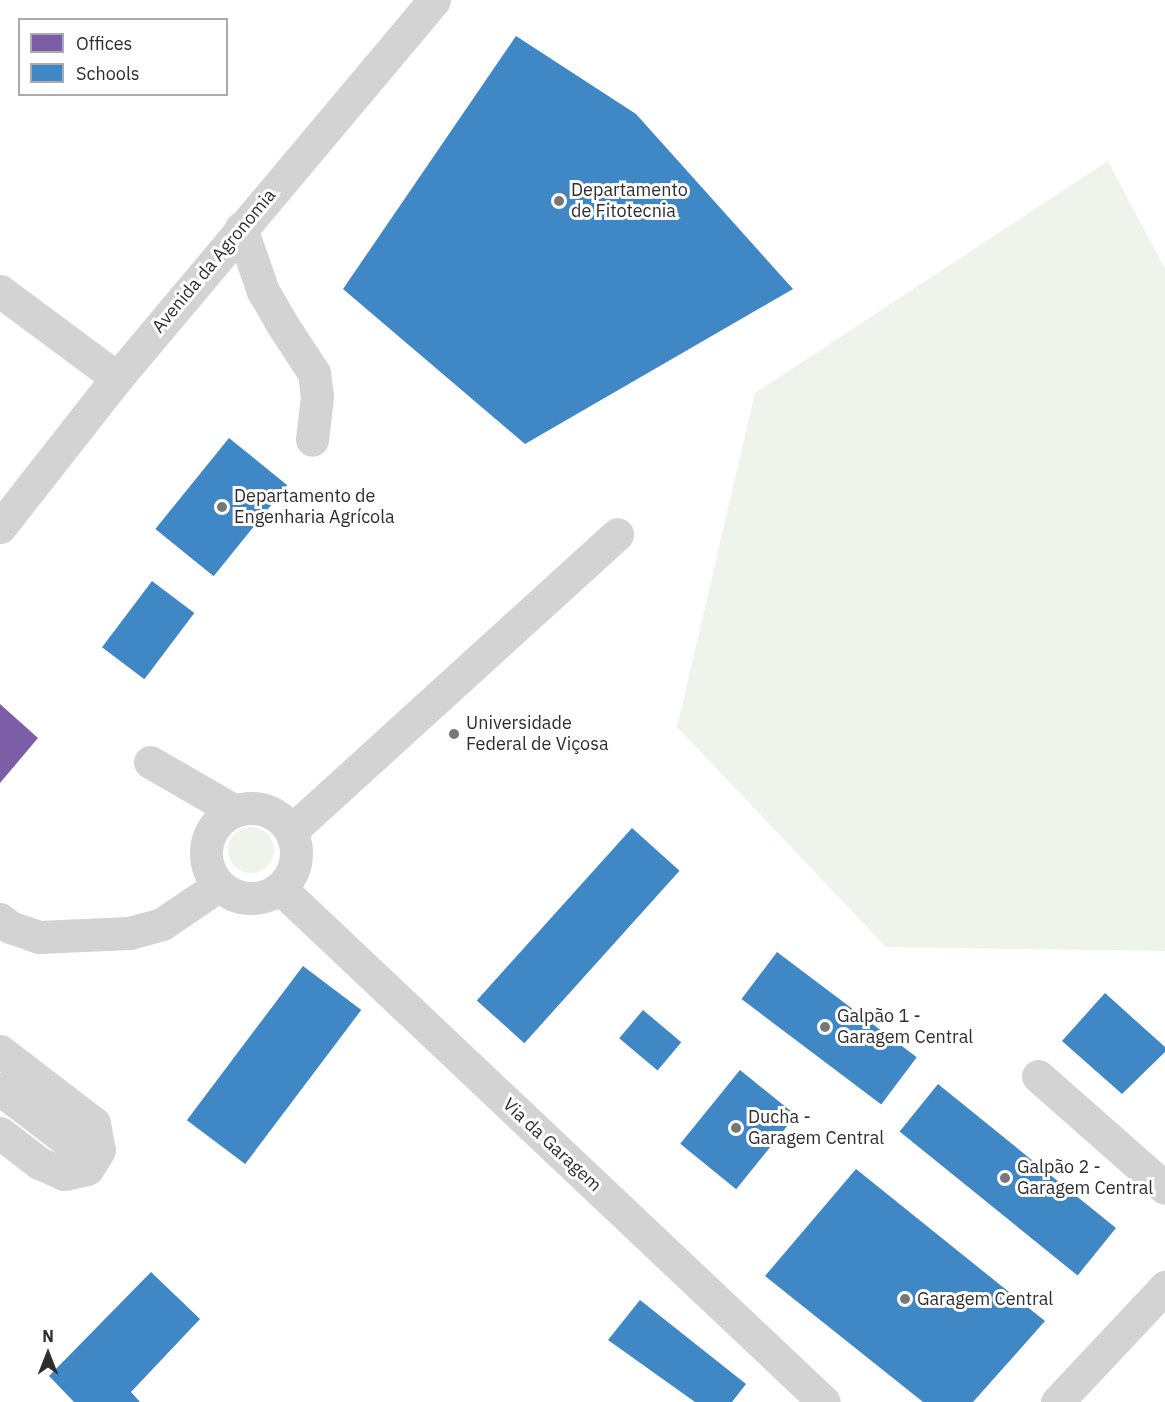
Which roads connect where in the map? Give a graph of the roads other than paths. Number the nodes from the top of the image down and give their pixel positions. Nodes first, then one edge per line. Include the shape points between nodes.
1 (434, 0) edge
2 (241, 228) junction
3 (0, 291) edge
4 (117, 378) junction
5 (312, 440) dead end
6 (0, 527) edge
7 (617, 534) dead end
8 (150, 762) dead end
9 (235, 811) junction
10 (291, 831) junction
11 (218, 886) junction
12 (280, 888) junction
13 (0, 919) edge
14 (0, 1051) edge
15 (1038, 1076) dead end
16 (0, 1089) edge
17 (0, 1133) edge
18 (93, 1160) junction
19 (1165, 1188) edge
20 (1165, 1287) edge
21 (824, 1402) edge
22 (1057, 1402) edge

1 - 2 street, Avenida da Agronomia
2 - 4 street, Avenida da Agronomia
2 - 5 street via 263,291 314,373 317,396
3 - 4 street
4 - 6 street, Avenida da Agronomia
7 - 10 street
8 - 9 street
9 - 10 street via 266,811
9 - 11 street via 214,826 208,837 206,863
10 - 12 street via 294,869
11 - 12 street via 229,894 254,899
11 - 13 street via 162,924 129,933 39,938
12 - 21 street, Via da Garagem
14 - 18 street via 94,1123 99,1150
15 - 19 street
16 - 18 street
17 - 18 street via 39,1163 64,1174 87,1169
20 - 22 street

